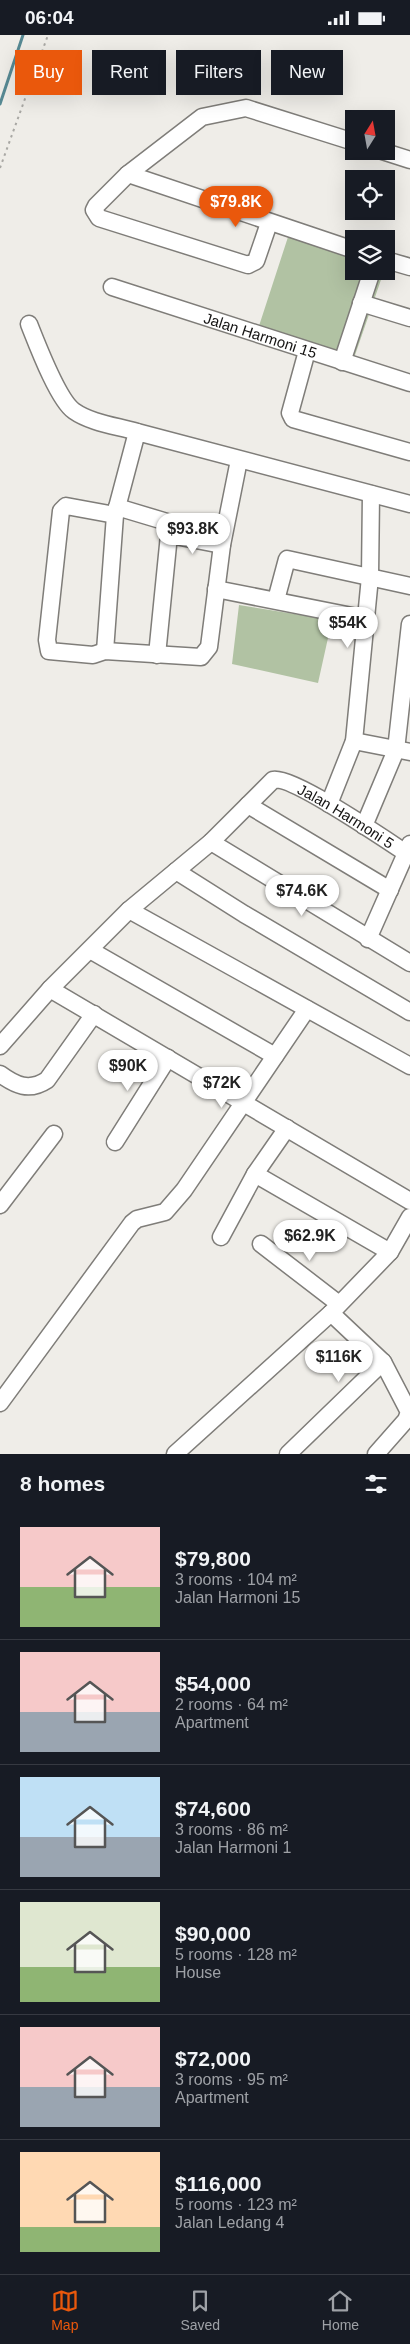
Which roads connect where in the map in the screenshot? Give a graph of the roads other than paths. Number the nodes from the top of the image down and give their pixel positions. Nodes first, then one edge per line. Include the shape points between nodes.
1 (345, 139) edge
2 (395, 155) edge
3 (410, 160) edge
4 (128, 175) junction
5 (269, 223) junction
6 (345, 247) edge
7 (395, 263) edge
8 (410, 267) edge
9 (369, 280) edge
10 (112, 287) dead end
11 (362, 303) junction
12 (410, 318) edge
13 (29, 324) dead end
14 (307, 351) junction
15 (342, 362) junction
16 (410, 383) edge
17 (137, 432) junction
18 (410, 452) edge
19 (239, 460) junction
20 (371, 495) junction
21 (410, 504) edge
22 (116, 511) junction
23 (170, 535) junction
24 (222, 545) junction
25 (370, 577) junction
26 (410, 586) edge
27 (216, 589) junction
28 (276, 601) junction
29 (366, 619) junction
30 (410, 624) edge
31 (105, 651) junction
32 (157, 655) junction
33 (354, 741) junction
34 (403, 751) edge
35 (329, 804) junction
36 (248, 805) junction
37 (364, 826) junction
38 (210, 842) junction
39 (408, 849) edge
40 (176, 871) junction
41 (390, 890) junction
42 (129, 910) junction
43 (368, 939) junction
44 (90, 950) junction
45 (410, 963) edge
46 (50, 989) junction
47 (307, 1009) junction
48 (410, 1012) edge
49 (94, 1014) junction
50 (0, 1047) edge
51 (275, 1056) junction
52 (168, 1058) junction
53 (410, 1066) edge
54 (0, 1074) edge
55 (243, 1103) junction
56 (287, 1128) junction
57 (54, 1134) dead end
58 (115, 1142) dead end
59 (255, 1174) junction
60 (410, 1201) edge
61 (0, 1205) edge
62 (410, 1217) edge
63 (221, 1237) dead end
64 (261, 1244) dead end
65 (390, 1252) junction
66 (335, 1308) junction
67 (383, 1362) junction
68 (0, 1403) edge
69 (175, 1454) edge
70 (288, 1454) edge
71 (376, 1454) edge

1 - 4 street via 246,108 202,117
2 - 3 street
4 - 5 street
4 - 5 street via 96,206 95,214 99,219 248,265 256,261
5 - 6 street
7 - 8 street
9 - 11 street
10 - 14 street, Jalan Harmoni 15
11 - 12 street
11 - 15 street
13 - 17 street via 48,369 70,408 95,420
14 - 15 street, Jalan Harmoni 15
14 - 18 street via 290,413 293,419
15 - 16 street, Jalan Harmoni 15
17 - 19 street
17 - 22 street
19 - 20 street
19 - 24 street
20 - 21 street
20 - 25 street
22 - 23 street via 166,522 170,525
22 - 31 street
22 - 31 street via 66,505 61,511 47,640 50,651 54,652 93,655
23 - 24 street
23 - 32 street
24 - 27 street
25 - 26 street
25 - 28 street via 287,559
25 - 29 street
27 - 28 street
27 - 32 street via 209,647 205,655
28 - 29 street
29 - 33 street
30 - 34 street
31 - 32 street
33 - 34 street
33 - 35 street
34 - 37 street
35 - 36 street, Jalan Harmoni 5 via 277,779
35 - 37 street, Jalan Harmoni 5
36 - 38 street
36 - 41 street
37 - 39 street, Jalan Harmoni 5
38 - 40 street
38 - 43 street
39 - 41 street
40 - 42 street
40 - 48 street
41 - 43 street
42 - 44 street
42 - 47 street
43 - 45 street
44 - 46 street
44 - 51 street
46 - 49 street
46 - 50 street
47 - 51 street
47 - 53 street
49 - 52 street
49 - 54 street via 47,1080 29,1087 18,1085
51 - 55 street
52 - 55 street
52 - 58 street
55 - 56 street
55 - 68 street via 170,1208 163,1213 137,1219 130,1225
56 - 59 street
56 - 60 street
57 - 61 street
59 - 63 street
59 - 65 street
62 - 65 street
64 - 66 street
65 - 66 street
66 - 67 street
66 - 69 street
67 - 70 street
67 - 71 street via 409,1412 406,1420

